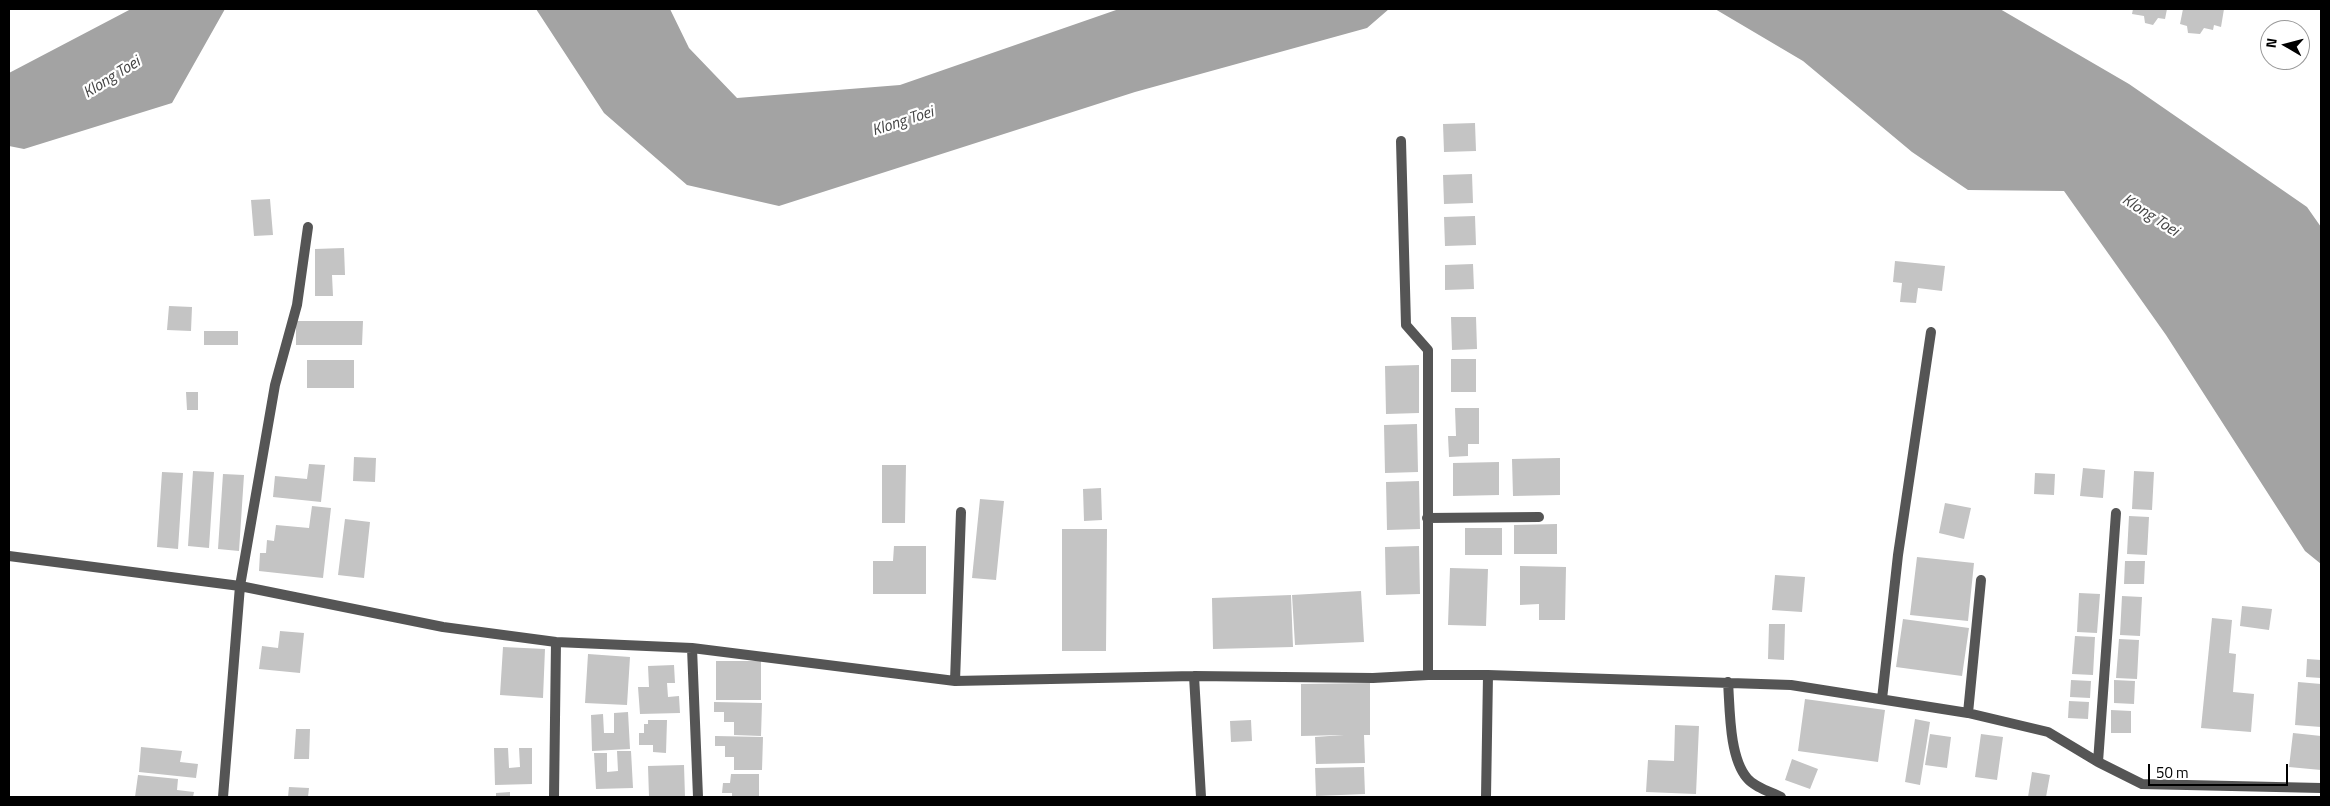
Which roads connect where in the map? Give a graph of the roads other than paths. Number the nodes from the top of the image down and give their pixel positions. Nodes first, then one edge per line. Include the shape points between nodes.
1 (1401, 140) dead end
2 (308, 227) dead end
3 (1931, 332) dead end
4 (961, 512) dead end
5 (2116, 513) dead end
6 (1539, 517) dead end
7 (1427, 518) junction
8 (9, 556) edge
9 (1981, 580) dead end
10 (240, 586) junction
11 (556, 642) junction
12 (692, 648) junction
13 (1428, 675) junction
14 (1488, 675) junction
15 (1194, 676) junction
16 (955, 681) junction
17 (1728, 682) junction
18 (1882, 699) junction
19 (1968, 713) junction
20 (2098, 762) junction
21 (2321, 788) edge
22 (2279, 793) edge
23 (223, 797) edge
24 (554, 797) edge
25 (698, 797) edge
26 (1202, 797) edge
27 (1486, 797) edge
28 (1781, 797) edge

1 - 7 street via 1406,325 1428,350
2 - 10 street via 298,305 275,385
3 - 18 street via 1898,555
4 - 16 street
5 - 20 street
6 - 7 street
7 - 13 street
8 - 10 street
9 - 19 street
10 - 11 street via 443,628
10 - 23 street
11 - 12 street
11 - 24 street
12 - 16 street
12 - 25 street
13 - 14 street
13 - 15 street via 1373,678
14 - 17 street
14 - 27 street
15 - 16 street
15 - 26 street
17 - 18 street via 1791,684
17 - 28 street via 1737,759 1747,778
18 - 19 street
19 - 20 street via 2048,732
20 - 22 street via 2142,784
21 - 22 street

